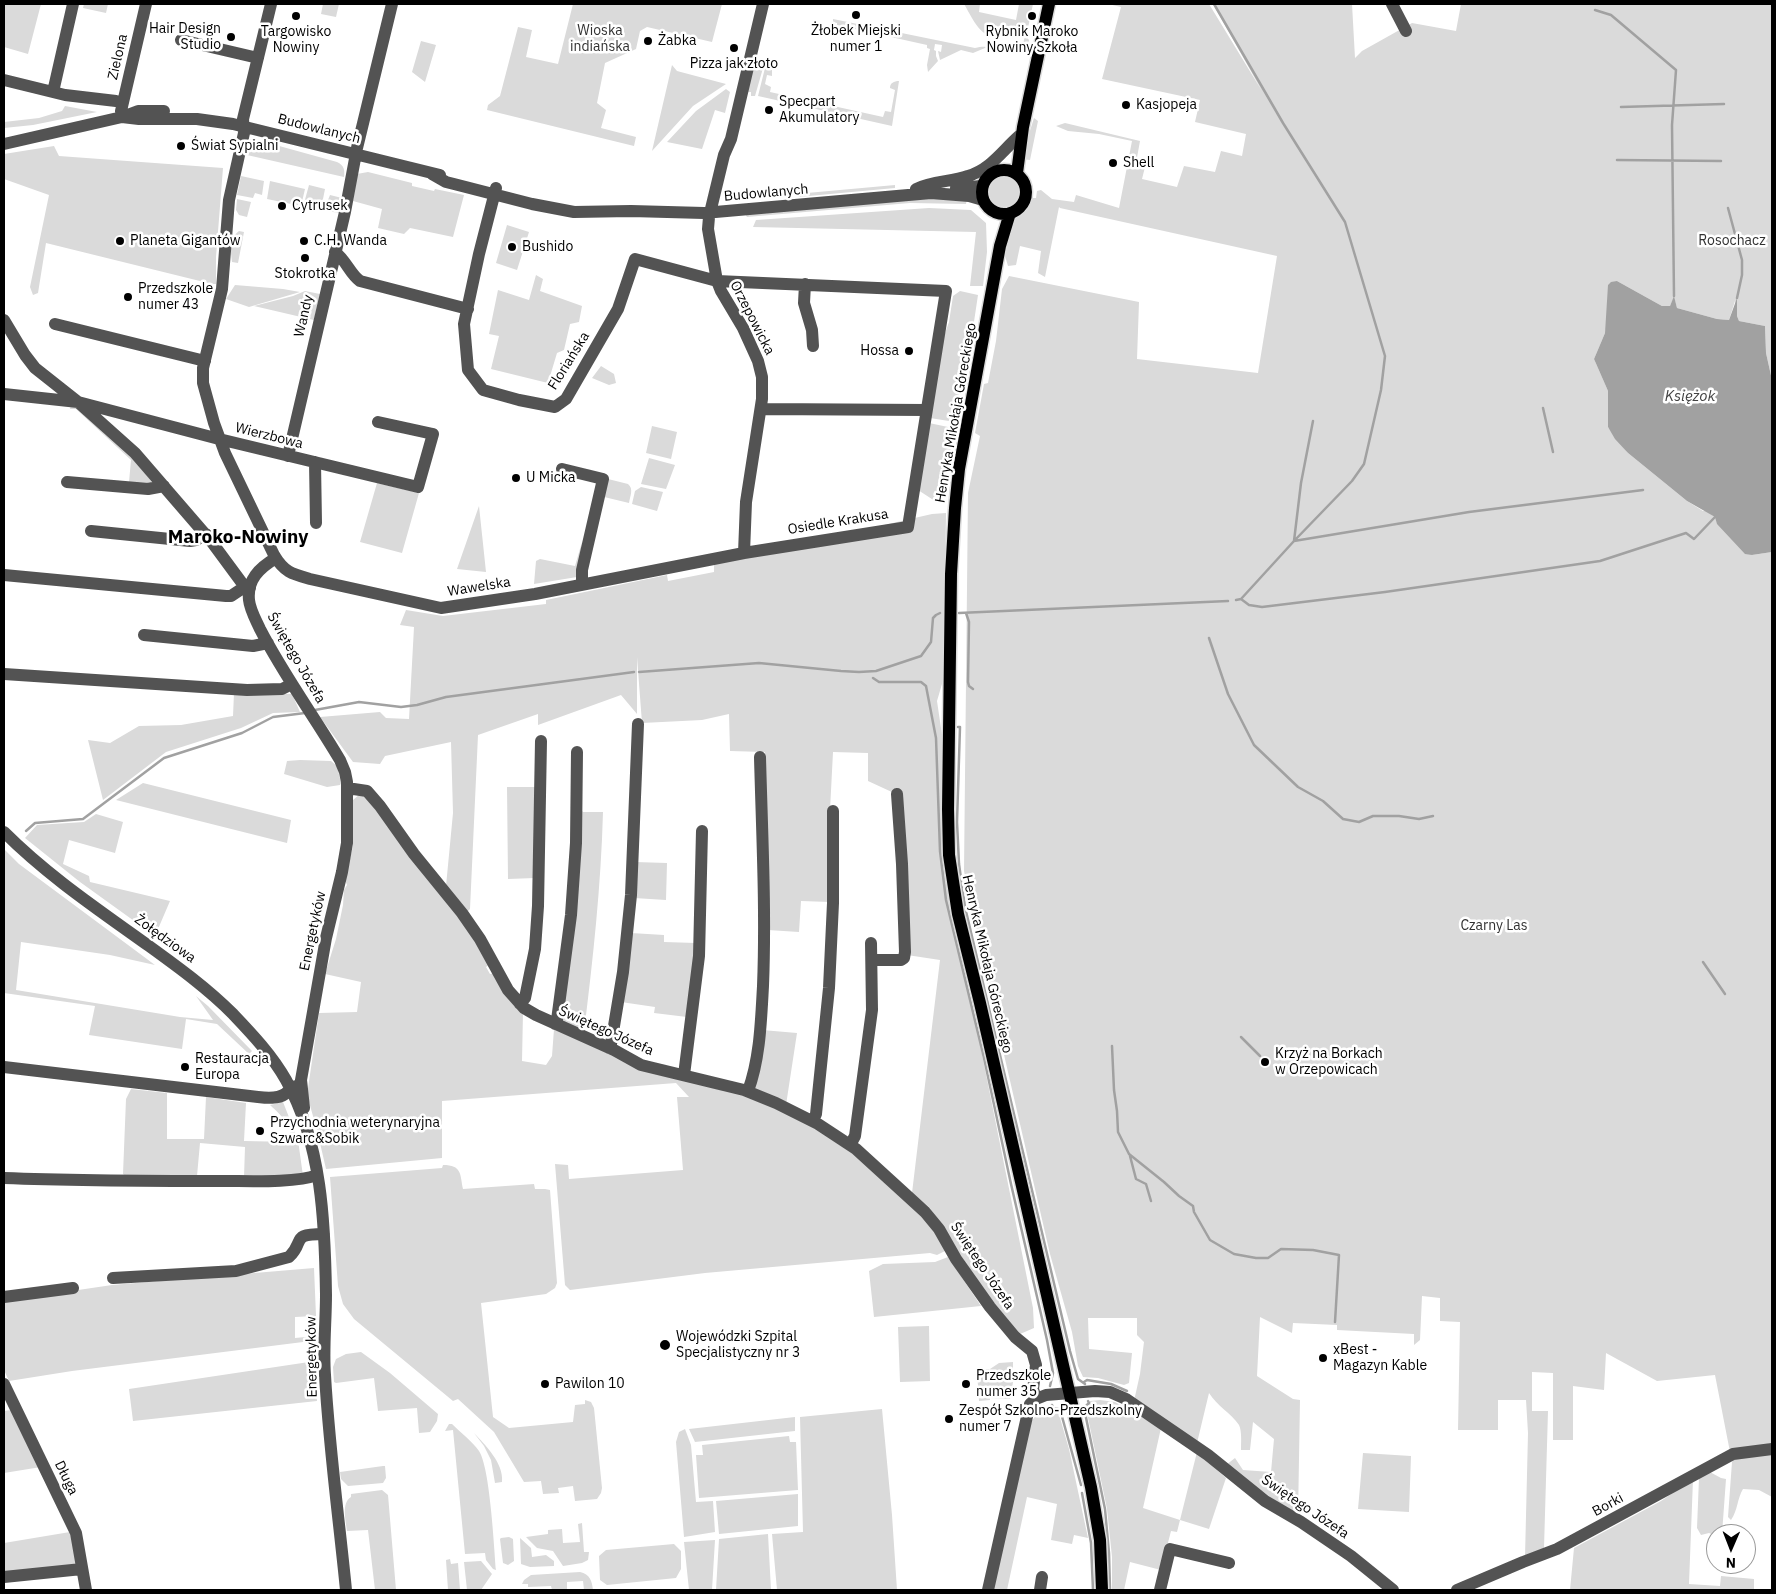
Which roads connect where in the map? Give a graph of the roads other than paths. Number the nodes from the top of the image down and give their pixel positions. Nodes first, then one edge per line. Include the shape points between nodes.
1 (73, 4) edge
2 (146, 4) edge
3 (271, 4) edge
4 (392, 4) edge
5 (763, 4) edge
6 (1049, 4) edge
7 (1392, 4) edge
8 (1406, 31) dead end
9 (181, 40) dead end
10 (258, 58) junction
11 (4, 80) edge
12 (53, 92) junction
13 (116, 101) dead end
14 (122, 117) junction
15 (244, 126) junction
16 (58, 131) junction
17 (1021, 131) junction
18 (4, 135) edge
19 (4, 144) edge
20 (356, 154) junction
21 (1004, 169) junction
22 (1017, 173) junction
23 (982, 186) junction
24 (716, 187) junction
25 (495, 191) junction
26 (931, 193) junction
27 (903, 196) junction
28 (983, 200) junction
29 (757, 209) junction
30 (996, 212) junction
31 (668, 213) junction
32 (710, 213) junction
33 (1010, 213) junction
34 (709, 237) junction
35 (1000, 246) junction
36 (336, 252) junction
37 (717, 281) junction
38 (805, 284) junction
39 (468, 309) junction
40 (4, 320) edge
41 (55, 324) dead end
42 (813, 346) dead end
43 (205, 361) junction
44 (55, 385) junction
45 (4, 394) edge
46 (48, 398) junction
47 (78, 402) junction
48 (761, 409) junction
49 (926, 410) junction
50 (115, 413) junction
51 (378, 422) dead end
52 (107, 428) junction
53 (219, 439) junction
54 (288, 456) junction
55 (315, 462) junction
56 (562, 469) dead end
57 (68, 482) dead end
58 (164, 486) junction
59 (316, 523) dead end
60 (91, 531) dead end
61 (206, 534) junction
62 (744, 553) junction
63 (276, 558) junction
64 (4, 575) edge
65 (582, 585) junction
66 (248, 588) junction
67 (144, 635) dead end
68 (268, 643) junction
69 (4, 674) edge
70 (292, 684) junction
71 (638, 724) dead end
72 (540, 740) dead end
73 (578, 752) dead end
74 (760, 757) dead end
75 (347, 788) junction
76 (897, 794) dead end
77 (833, 811) dead end
78 (702, 831) dead end
79 (4, 832) edge
80 (871, 944) dead end
81 (872, 960) junction
82 (520, 1004) junction
83 (555, 1024) junction
84 (609, 1048) junction
85 (4, 1067) edge
86 (684, 1075) junction
87 (301, 1080) junction
88 (290, 1089) junction
89 (748, 1092) junction
90 (813, 1121) junction
91 (305, 1123) junction
92 (850, 1145) junction
93 (316, 1174) junction
94 (4, 1178) edge
95 (324, 1234) junction
96 (113, 1278) dead end
97 (73, 1288) dead end
98 (4, 1297) edge
99 (4, 1384) edge
100 (1070, 1393) junction
101 (1036, 1399) junction
102 (1772, 1449) edge
103 (1229, 1562) dead end
104 (82, 1569) junction
105 (1042, 1576) dead end
106 (4, 1577) edge
107 (86, 1590) edge
108 (346, 1590) edge
109 (988, 1590) edge
110 (1040, 1590) edge
111 (1102, 1590) edge
112 (1160, 1590) edge
113 (1393, 1590) edge
114 (1457, 1590) edge

1 - 12 street
2 - 14 street, Zielona
3 - 10 street, Wawelska
4 - 20 street, Wandy
5 - 24 street, Orzepowicka via 731,139
6 - 17 main road
7 - 8 street
9 - 10 street
10 - 15 street, Wawelska
11 - 12 street
12 - 13 street
14 - 15 street, Budowlanych via 197,119
14 - 16 street, Budowlanych
15 - 20 street, Budowlanych
15 - 43 street, Wawelska via 229,200 222,289
16 - 18 street, Budowlanych
16 - 19 street, Budowlanych
17 - 21 main road
17 - 22 main road
17 - 27 street, Budowlanych via 993,163 976,173 920,187
20 - 25 street, Budowlanych via 432,174 462,177
20 - 36 street, Wandy
21 - 22 main road
21 - 23 main road via 990,174
22 - 33 main road via 1024,182 1026,196 1020,208
23 - 26 street
23 - 28 main road
24 - 29 street via 727,203
24 - 32 street, Orzepowicka
25 - 31 street, Budowlanych via 631,211
25 - 39 street, Floriańska
26 - 27 street, Budowlanych
26 - 28 street, Budowlanych
27 - 29 street, Budowlanych
28 - 30 main road
29 - 32 street, Budowlanych
30 - 33 main road
30 - 35 main road, Henryka Mikołaja Góreckiego
31 - 32 street, Budowlanych
31 - 34 street via 698,223
32 - 34 street, Orzepowicka
33 - 35 main road, Henryka Mikołaja Góreckiego
34 - 37 street, Orzepowicka
35 - 100 main road, Henryka Mikołaja Góreckiego via 959,469 954,522 949,844 958,914
36 - 39 street via 360,282
36 - 54 street, Wandy
37 - 38 street, Osiedle Krakusa
37 - 39 street, Floriańska via 635,260 618,309 566,399 555,407 483,390 468,370 464,324
37 - 48 street, Orzepowicka via 758,361 762,377
38 - 42 street via 804,303
38 - 49 street, Osiedle Krakusa via 946,291
40 - 44 street via 31,364
41 - 43 street
43 - 53 street, Wawelska via 203,383
44 - 46 street
44 - 47 street
45 - 46 street, Wierzbowa
46 - 47 street, Wierzbowa
47 - 50 street, Wierzbowa
47 - 52 street
48 - 49 street
48 - 62 street, Orzepowicka via 746,502
49 - 62 street, Osiedle Krakusa via 908,527
50 - 52 street
50 - 53 street, Wierzbowa
51 - 55 street, Wierzbowa via 433,434 418,487
52 - 58 street
53 - 54 street, Wierzbowa
53 - 63 street, Wawelska
54 - 55 street, Wierzbowa
55 - 59 street
56 - 65 street via 603,480 582,570
57 - 58 street via 148,489
58 - 61 street
60 - 61 street via 190,540
61 - 66 street
62 - 65 street, Wawelska
63 - 65 street, Wawelska via 283,568 295,575 441,608
63 - 66 street via 256,572
64 - 66 street via 226,596
66 - 68 street, Świętego Józefa via 251,608
67 - 68 street via 253,646
68 - 70 street, Świętego Józefa
69 - 70 street via 247,690 282,689
70 - 75 street, Świętego Józefa via 343,766
71 - 84 street via 630,912
72 - 82 street via 535,949 525,998
73 - 83 street via 571,915
74 - 89 street via 762,1013
75 - 82 street, Świętego Józefa via 367,791 380,806 462,913 508,990
75 - 87 street, Energetyków via 345,854 326,938
76 - 81 street via 904,958
77 - 90 street via 829,988
78 - 86 street via 699,956
79 - 88 street, Żołędziowa via 57,879 215,996 256,1039
80 - 81 street
81 - 92 street via 872,1010 855,1136
82 - 83 street, Świętego Józefa
83 - 84 street, Świętego Józefa
84 - 86 street, Świętego Józefa via 641,1065
85 - 88 street via 258,1097 279,1097
86 - 89 street, Świętego Józefa
87 - 88 street
87 - 91 street, Energetyków
88 - 91 street, Energetyków
89 - 90 street, Świętego Józefa
90 - 92 street, Świętego Józefa
91 - 93 street, Energetyków
92 - 101 street, Świętego Józefa via 925,1212 981,1296 1032,1351 1036,1364 1033,1387
93 - 94 street via 303,1179 239,1181
93 - 95 street, Energetyków
95 - 96 street via 302,1237 289,1257 241,1270
95 - 108 street, Energetyków via 325,1376
97 - 98 street
99 - 104 street, Długa via 76,1533
100 - 101 street, Świętego Józefa
100 - 111 main road, Henryka Mikołaja Góreckiego via 1096,1514
100 - 113 street, Świętego Józefa via 1103,1391 1126,1399 1208,1455 1265,1501 1351,1556
101 - 109 street via 1028,1412
102 - 114 street, Borki via 1733,1454 1557,1549
103 - 112 street via 1170,1548
104 - 106 street
104 - 107 street, Długa
105 - 110 street

